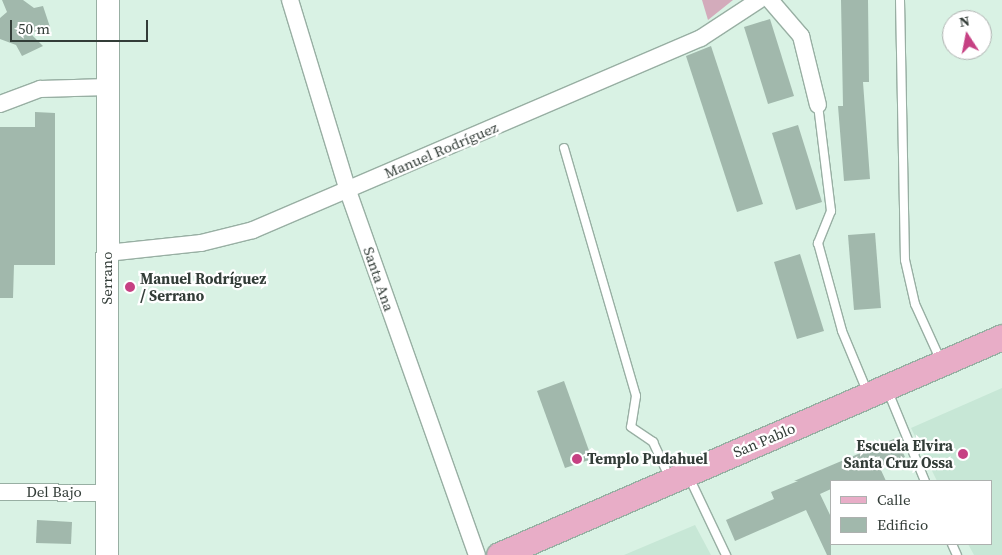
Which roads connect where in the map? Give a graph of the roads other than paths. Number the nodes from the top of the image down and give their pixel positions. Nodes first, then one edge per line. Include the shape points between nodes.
1 (108, 0) edge
2 (290, 0) edge
3 (759, 0) edge
4 (770, 0) edge
5 (900, 0) edge
6 (108, 87) junction
7 (0, 104) edge
8 (818, 105) joint
9 (564, 148) dead end
10 (348, 190) junction
11 (107, 253) junction
12 (1002, 338) edge
13 (942, 363) junction
14 (877, 391) junction
15 (679, 477) junction
16 (924, 480) edge
17 (0, 492) edge
18 (107, 493) junction
19 (107, 555) edge
20 (477, 555) edge
21 (499, 555) edge
22 (726, 555) edge

1 - 6 main road, Serrano
2 - 10 street, Santa Ana
3 - 10 street, Manuel Rodríguez via 701,38
4 - 8 street via 785,13 801,36
5 - 13 lane via 905,260 915,304
6 - 7 street via 40,89
6 - 11 main road, Serrano
8 - 14 lane via 831,211 818,243 842,332
9 - 15 lane via 636,396 631,426 656,446
10 - 11 street, Manuel Rodríguez via 235,236
10 - 20 street, Santa Ana
11 - 18 main road, Serrano
12 - 13 main road, San Pablo
13 - 14 main road, San Pablo
14 - 15 main road, San Pablo
14 - 16 lane
15 - 21 main road, San Pablo
15 - 22 lane
17 - 18 street, Del Bajo
18 - 19 main road, Serrano

